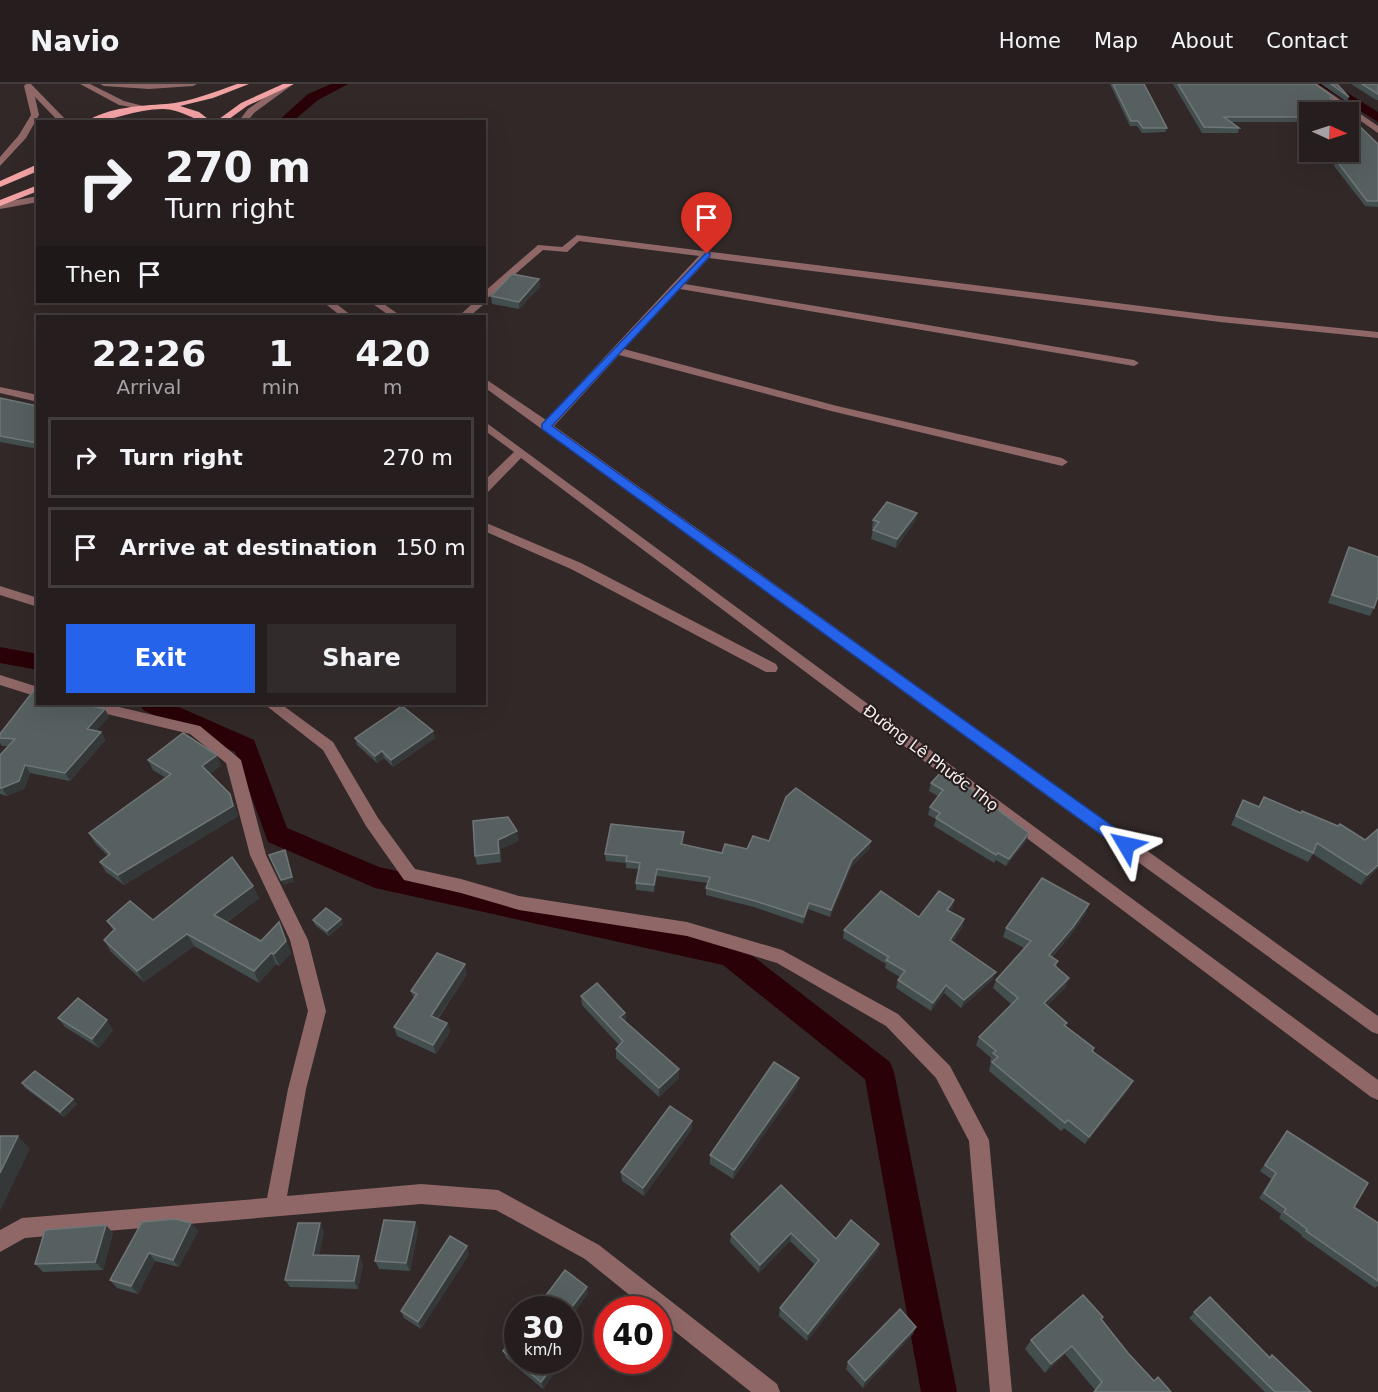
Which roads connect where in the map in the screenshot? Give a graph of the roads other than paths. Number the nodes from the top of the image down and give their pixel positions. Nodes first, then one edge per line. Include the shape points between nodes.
1 (84, 84) edge
2 (104, 84) edge
3 (194, 84) edge
4 (245, 84) edge
5 (289, 84) edge
6 (1312, 84) edge
7 (27, 85) edge
8 (143, 107) junction
9 (164, 107) junction
10 (62, 120) edge
11 (95, 120) edge
12 (206, 120) edge
13 (221, 120) edge
14 (244, 120) edge
15 (1378, 130) edge
16 (0, 163) edge
17 (36, 168) edge
18 (0, 184) edge
19 (36, 190) edge
20 (36, 199) edge
21 (0, 205) edge
22 (707, 254) junction
23 (678, 286) junction
24 (486, 296) edge
25 (329, 303) edge
26 (376, 303) edge
27 (479, 303) edge
28 (346, 315) edge
29 (394, 315) edge
30 (465, 315) edge
31 (1378, 334) edge
32 (618, 351) junction
33 (1134, 363) dead end
34 (486, 382) edge
35 (0, 390) edge
36 (36, 399) edge
37 (486, 426) edge
38 (546, 427) junction
39 (520, 452) junction
40 (1062, 462) dead end
41 (486, 487) edge
42 (486, 527) edge
43 (0, 590) edge
44 (36, 602) edge
45 (771, 668) dead end
46 (0, 680) edge
47 (36, 691) edge
48 (90, 705) edge
49 (272, 705) edge
50 (1378, 1026) edge
51 (1378, 1091) edge
52 (275, 1208) junction
53 (22, 1228) junction
54 (0, 1230) edge
55 (0, 1242) edge
56 (763, 1390) edge
57 (1001, 1392) edge

1 - 8 street via 122,103
2 - 3 street
4 - 9 main road
5 - 13 main road via 249,101
5 - 14 street
6 - 15 street
7 - 10 street
7 - 16 street via 35,115
8 - 9 main road
8 - 11 main road
9 - 12 main road via 198,114
17 - 18 main road
19 - 21 main road
20 - 21 street
22 - 23 street
22 - 24 street via 577,238 564,250 541,247
22 - 31 street via 1220,319
23 - 32 street
23 - 33 street
25 - 28 street
26 - 29 street
27 - 30 street
32 - 38 street
32 - 40 street via 835,409
34 - 38 street
35 - 36 street
37 - 39 street, Đường Lê Phước Thọ
38 - 50 street
39 - 41 street
39 - 51 street, Đường Lê Phước Thọ
42 - 45 street via 576,566
43 - 44 street
46 - 47 street
48 - 52 street via 195,730 233,760 258,855 299,940 317,1011 297,1089
49 - 57 street via 328,746 372,822 410,875 519,903 687,929 782,957 892,1020 943,1072 979,1140
52 - 53 street
52 - 56 street via 421,1194 498,1200 592,1252
53 - 54 street
53 - 55 street

